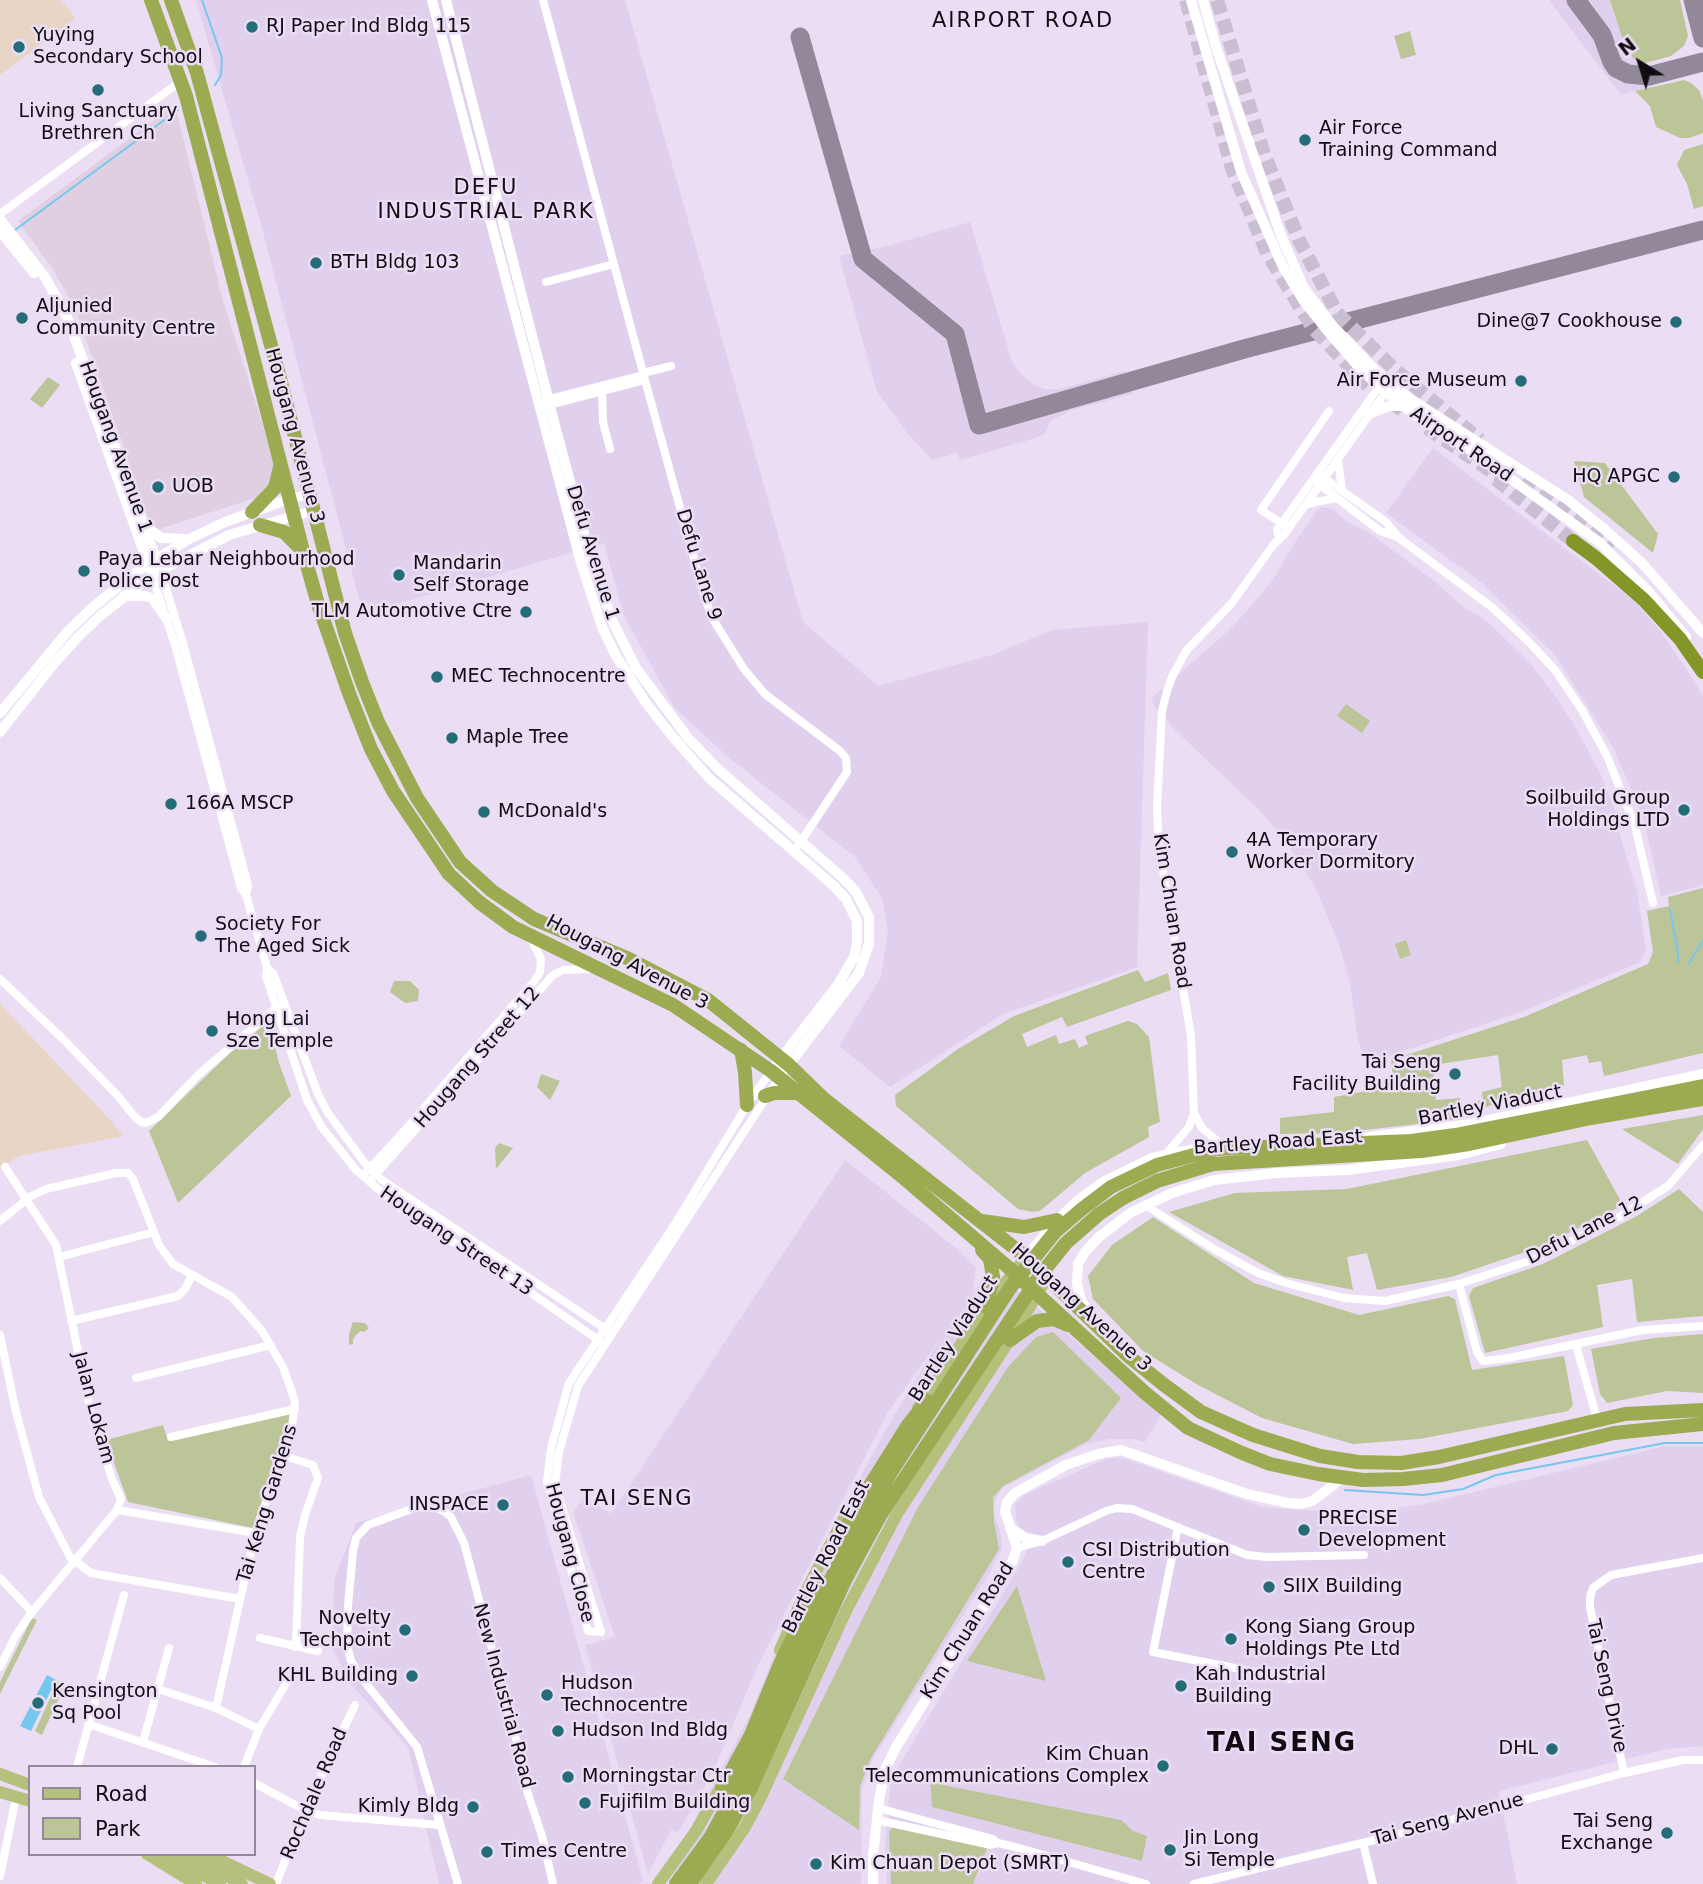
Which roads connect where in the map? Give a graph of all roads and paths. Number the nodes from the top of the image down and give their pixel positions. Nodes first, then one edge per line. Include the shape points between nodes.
1 (151, 0) edge
2 (171, 0) edge
3 (432, 0) edge
4 (446, 0) edge
5 (543, 0) edge
6 (1191, 0) edge
7 (1203, 0) edge
8 (181, 81) junction
9 (1, 224) edge
10 (13, 240) junction
11 (614, 264) junction
12 (546, 282) dead end
13 (671, 366) dead end
14 (644, 376) junction
15 (1385, 386) junction
16 (603, 391) junction
17 (545, 404) junction
18 (1404, 406) junction
19 (1329, 411) dead end
20 (1369, 414) junction
21 (1486, 448) junction
22 (610, 449) dead end
23 (1338, 459) junction
24 (280, 462) junction
25 (1493, 466) junction
26 (1319, 479) junction
27 (310, 494) junction
28 (1339, 495) junction
29 (290, 499) junction
30 (1306, 504) junction
31 (314, 510) junction
32 (294, 515) junction
33 (256, 518) junction
34 (144, 524) junction
35 (1285, 526) junction
36 (189, 539) junction
37 (1573, 541) tunnel mouth
38 (303, 551) junction
39 (154, 567) junction
40 (124, 596) junction
41 (166, 618) junction
42 (1703, 633) edge
43 (1703, 663) edge
44 (1703, 671) edge
45 (0, 713) edge
46 (0, 732) edge
47 (798, 847) junction
48 (246, 895) junction
49 (1653, 902) dead end
50 (527, 933) junction
51 (605, 970) junction
52 (0, 979) edge
53 (280, 1004) junction
54 (741, 1050) junction
55 (301, 1052) junction
56 (292, 1056) junction
57 (780, 1068) junction
58 (1703, 1074) edge
59 (1703, 1086) edge
60 (797, 1093) junction
61 (1606, 1094) junction
62 (765, 1096) junction
63 (1703, 1099) edge
64 (1703, 1104) edge
65 (747, 1105) junction
66 (1194, 1113) junction
67 (1608, 1121) junction
68 (1388, 1135) junction
69 (1222, 1145) junction
70 (1202, 1147) junction
71 (1702, 1148) edge
72 (1166, 1154) junction
73 (1389, 1164) junction
74 (5, 1167) dead end
75 (373, 1171) junction
76 (365, 1178) junction
77 (1207, 1182) junction
78 (27, 1199) junction
79 (1146, 1205) junction
80 (1057, 1220) junction
81 (0, 1221) edge
82 (981, 1221) junction
83 (154, 1232) junction
84 (967, 1233) junction
85 (60, 1257) junction
86 (1026, 1257) junction
87 (1013, 1272) junction
88 (192, 1275) junction
89 (1048, 1276) junction
90 (1459, 1284) junction
91 (1038, 1293) junction
92 (986, 1307) junction
93 (72, 1321) junction
94 (1094, 1321) junction
95 (1703, 1326) edge
96 (609, 1331) junction
97 (1082, 1333) junction
98 (0, 1335) edge
99 (1010, 1340) junction
100 (601, 1342) junction
101 (271, 1345) junction
102 (1576, 1345) junction
103 (958, 1366) junction
104 (136, 1378) dead end
105 (295, 1409) junction
106 (1703, 1410) edge
107 (1597, 1419) junction
108 (1703, 1424) edge
109 (1574, 1425) junction
110 (1614, 1433) junction
111 (171, 1437) dead end
112 (1586, 1439) junction
113 (284, 1456) junction
114 (1318, 1474) junction
115 (1339, 1478) junction
116 (1324, 1492) junction
117 (117, 1510) junction
118 (1178, 1527) junction
119 (1010, 1528) junction
120 (255, 1533) junction
121 (1042, 1541) junction
122 (1017, 1548) junction
123 (1364, 1555) dead end
124 (1703, 1558) edge
125 (74, 1562) junction
126 (0, 1578) edge
127 (124, 1595) dead end
128 (240, 1599) junction
129 (32, 1612) junction
130 (260, 1638) dead end
131 (296, 1647) junction
132 (169, 1648) dead end
133 (318, 1650) dead end
134 (0, 1667) edge
135 (1291, 1679) dead end
136 (287, 1682) dead end
137 (158, 1689) junction
138 (355, 1705) dead end
139 (216, 1709) junction
140 (88, 1724) junction
141 (259, 1729) junction
142 (142, 1742) junction
143 (1703, 1760) edge
144 (78, 1765) edge
145 (209, 1765) edge
146 (245, 1765) edge
147 (1624, 1773) junction
148 (0, 1774) edge
149 (28, 1784) edge
150 (256, 1784) edge
151 (722, 1788) junction
152 (0, 1793) edge
153 (23, 1799) edge
154 (305, 1810) junction
155 (878, 1814) junction
156 (439, 1825) junction
157 (1363, 1843) junction
158 (150, 1856) edge
159 (166, 1856) edge
160 (189, 1856) edge
161 (211, 1856) edge
162 (0, 1875) edge
163 (709, 1881) edge
164 (196, 1884) edge
165 (220, 1884) edge
166 (242, 1884) edge
167 (270, 1884) edge
168 (276, 1884) edge
169 (458, 1884) edge
170 (554, 1884) edge
171 (658, 1884) edge
172 (676, 1884) edge
173 (690, 1884) edge
174 (873, 1884) edge
175 (1146, 1884) edge
176 (1194, 1884) edge
177 (1373, 1884) edge

1 - 8 highway, Hougang Avenue 3
2 - 27 highway, Hougang Avenue 3 via 197,73
3 - 17 main road, Defu Avenue 1
4 - 17 main road, Defu Avenue 1
5 - 11 street, Defu Lane 9
6 - 15 main road, Airport Road via 1234,151 1269,240 1303,300 1356,364
7 - 15 main road, Airport Road via 1242,126 1304,288
8 - 9 street
8 - 24 highway, Hougang Avenue 3
9 - 10 main road, Hougang Avenue 1
10 - 34 main road, Hougang Avenue 1 via 45,277 67,317
10 - 39 main road, Hougang Avenue 1 via 61,320
11 - 12 street
11 - 14 street, Defu Lane 9
13 - 14 street
14 - 16 street
14 - 17 street
14 - 47 street, Defu Lane 9 via 715,624 765,694 846,758 847,772
15 - 18 main road, Airport Road
15 - 20 street, Kim Chuan Road
15 - 21 main road, Airport Road
15 - 26 street, Kim Chuan Road
16 - 17 street
16 - 22 street via 603,422
17 - 47 main road, Defu Avenue 1 via 600,586 636,668 688,738
18 - 20 main road
18 - 25 main road, Airport Road
19 - 35 street via 1261,510
20 - 23 street, Kim Chuan Road
21 - 25 main road
21 - 42 main road, Airport Road via 1568,500 1604,529 1648,569
23 - 26 street, Kim Chuan Road
23 - 28 street
24 - 29 highway, Hougang Avenue 3
24 - 33 highway via 279,479
25 - 43 main road, Airport Road via 1607,549 1670,617
26 - 28 street
26 - 30 street, Kim Chuan Road
26 - 35 street, Kim Chuan Road
27 - 29 main road
27 - 31 highway, Hougang Avenue 3
28 - 30 street
28 - 49 street via 1386,522 1399,538 1493,608 1555,670 1608,756 1635,826
29 - 32 highway, Hougang Avenue 3
29 - 33 main road
30 - 35 street, Kim Chuan Road
31 - 32 main road
31 - 57 highway, Hougang Avenue 3 via 345,633 374,712 417,798 460,862 534,919 629,959 708,1000
32 - 33 main road
32 - 38 highway, Hougang Avenue 3
33 - 36 main road
33 - 38 highway via 284,532
33 - 39 main road via 229,535
34 - 36 main road via 161,538
34 - 39 main road, Hougang Avenue 1
35 - 66 street, Kim Chuan Road via 1277,530 1279,538 1231,604 1186,651 1162,711 1159,848 1191,1036
36 - 39 main road
37 - 44 highway via 1644,600
38 - 50 highway, Hougang Avenue 3 via 350,696 393,791 449,874 494,915
39 - 40 main road
39 - 41 street, Hougang Avenue 1
39 - 45 main road via 107,594 68,631
39 - 48 street, Hougang Avenue 1 via 180,631 248,885
40 - 41 main road via 152,598
40 - 46 main road via 77,638
41 - 48 street, Hougang Avenue 1
47 - 57 main road, Defu Avenue 1 via 856,892 869,918 869,944 859,973
48 - 53 street, Hougang Avenue 1 via 266,975
50 - 51 highway, Hougang Avenue 3
50 - 75 street, Hougang Street 12 via 541,959 536,979
51 - 54 highway, Hougang Avenue 3 via 673,1005
51 - 75 street, Hougang Street 12 via 577,968 552,975
52 - 53 street via 146,1123
53 - 55 street, Hougang Street 13
53 - 56 street, Hougang Street 13
54 - 57 highway, Hougang Avenue 3
54 - 65 highway
55 - 56 street
55 - 75 street, Hougang Street 13 via 328,1112
56 - 76 street, Hougang Street 13 via 321,1126
57 - 60 highway, Hougang Avenue 3
57 - 62 street, Hougang Close
57 - 65 street, Hougang Close
57 - 82 highway, Hougang Avenue 3
58 - 61 main road, Bartley Road East
59 - 103 highway, Bartley Viaduct via 1455,1135 1363,1144 1216,1149 1157,1165 1111,1187 1055,1232 1010,1287
60 - 62 highway
60 - 84 highway, Hougang Avenue 3
61 - 67 main road via 1599,1109
61 - 68 main road, Bartley Road East via 1470,1124
62 - 96 street, Hougang Close
63 - 173 highway, Bartley Viaduct via 1432,1150 1213,1164 1157,1181 1099,1214 1066,1243 1041,1274 881,1514 845,1580 750,1790
64 - 67 main road, Bartley Road East
65 - 96 street, Hougang Close
66 - 69 street via 1202,1128
66 - 72 street via 1189,1127
67 - 73 main road, Bartley Road East via 1458,1155
68 - 69 main road, Bartley Road East
68 - 73 main road via 1401,1148
69 - 70 main road, Bartley Road East
70 - 72 main road, Bartley Road East
70 - 77 main road
71 - 90 street, Defu Lane 12 via 1668,1186 1619,1217 1535,1259
72 - 80 main road, Bartley Road East via 1102,1182
73 - 77 main road, Bartley Road East
74 - 78 street, Jalan Lokam
75 - 76 street, Hougang Street 12
75 - 96 street, Hougang Street 13
76 - 100 street, Hougang Street 13 via 427,1227 484,1260
77 - 79 main road, Bartley Road East
78 - 81 street, Tai Keng Gardens
78 - 83 street, Tai Keng Gardens via 46,1189 126,1172
78 - 85 street, Jalan Lokam
79 - 90 street, Defu Lane 12 via 1258,1273 1345,1298 1385,1301
79 - 94 main road, Bartley Road East via 1098,1238 1078,1264 1081,1300
80 - 82 highway via 1024,1227
80 - 86 main road, Bartley Road East
82 - 86 highway, Hougang Avenue 3
83 - 85 street
83 - 88 street, Tai Keng Gardens via 173,1265
84 - 87 highway, Hougang Avenue 3
84 - 92 highway via 990,1259 993,1276
85 - 93 street, Jalan Lokam
86 - 87 main road, Bartley Road East
86 - 89 highway, Hougang Avenue 3
87 - 91 highway, Hougang Avenue 3
87 - 92 main road, Bartley Road East
88 - 93 street via 178,1296
88 - 101 street, Tai Keng Gardens via 232,1297
89 - 91 main road
89 - 94 highway, Hougang Avenue 3
90 - 102 street via 1483,1360
91 - 97 highway, Hougang Avenue 3
91 - 99 main road
92 - 151 main road, Bartley Road East via 881,1457 834,1534
93 - 117 street, Jalan Lokam via 91,1414 121,1499
94 - 109 highway, Hougang Avenue 3 via 1127,1355 1201,1412 1275,1444 1320,1457 1401,1463
95 - 102 street via 1642,1330
96 - 100 street, Hougang Close
97 - 99 highway via 1046,1319
97 - 114 highway, Hougang Avenue 3 via 1188,1428 1270,1464
98 - 125 street via 40,1497
99 - 163 main road via 874,1555 746,1827
100 - 100 street, Hougang Close via 578,1386 559,1452 555,1485 601,1632 595,1632 587,1631 548,1482 551,1448 569,1383
101 - 104 street
101 - 105 street, Tai Keng Gardens via 290,1382
102 - 107 street
103 - 151 highway via 908,1425 859,1503
103 - 172 highway, Bartley Viaduct via 845,1551 741,1781 710,1838
105 - 111 street, Tai Keng Gardens
105 - 113 street, Tai Keng Gardens
106 - 107 highway, Hougang Avenue 3
107 - 109 highway, Hougang Avenue 3
107 - 110 street
108 - 110 highway, Hougang Avenue 3
109 - 112 highway
110 - 112 highway, Hougang Avenue 3
112 - 115 highway, Hougang Avenue 3 via 1442,1475
113 - 120 street, Tai Keng Gardens
113 - 131 street via 313,1465 318,1478 300,1537
114 - 115 highway, Hougang Avenue 3
114 - 116 main road
115 - 116 main road, Kim Chuan Road
116 - 119 main road, Kim Chuan Road via 1312,1501 1288,1503 1137,1454 1110,1450 1066,1465 1014,1493 1005,1511
117 - 120 street
117 - 125 street
118 - 121 street via 1132,1509 1117,1508
118 - 123 street via 1247,1555
118 - 135 street via 1153,1652
119 - 121 main road
119 - 122 main road, Kim Chuan Road
120 - 128 street, Tai Keng Gardens
121 - 122 street
122 - 155 main road, Kim Chuan Road via 888,1762
124 - 147 street, Tai Seng Drive via 1611,1575 1593,1588 1592,1618
125 - 128 street, Tai Keng Gardens via 91,1573
125 - 129 street
126 - 129 street
127 - 140 street
128 - 139 street, Tai Keng Gardens
129 - 134 street
130 - 131 street
131 - 133 street
132 - 137 street
136 - 141 street
137 - 139 street
137 - 142 street
138 - 154 street, Rochdale Road
139 - 141 street
140 - 142 street
140 - 144 street
141 - 146 street
142 - 145 street
143 - 147 street, Tai Seng Avenue
147 - 157 street, Tai Seng Avenue
148 - 149 main road
150 - 154 street
151 - 171 main road, Bartley Road East
152 - 153 main road
153 - 162 street via 11,1826
154 - 156 street
154 - 168 street, Rochdale Road
155 - 174 main road, Kim Chuan Road
155 - 175 street
156 - 169 street
156 - 170 street, New Industrial Road via 417,1747 358,1672 348,1654 346,1634 352,1551 361,1531 417,1507 445,1512 464,1543
157 - 176 street, Tai Seng Avenue
157 - 177 street
158 - 164 main road
159 - 165 main road
160 - 166 main road
161 - 167 main road

